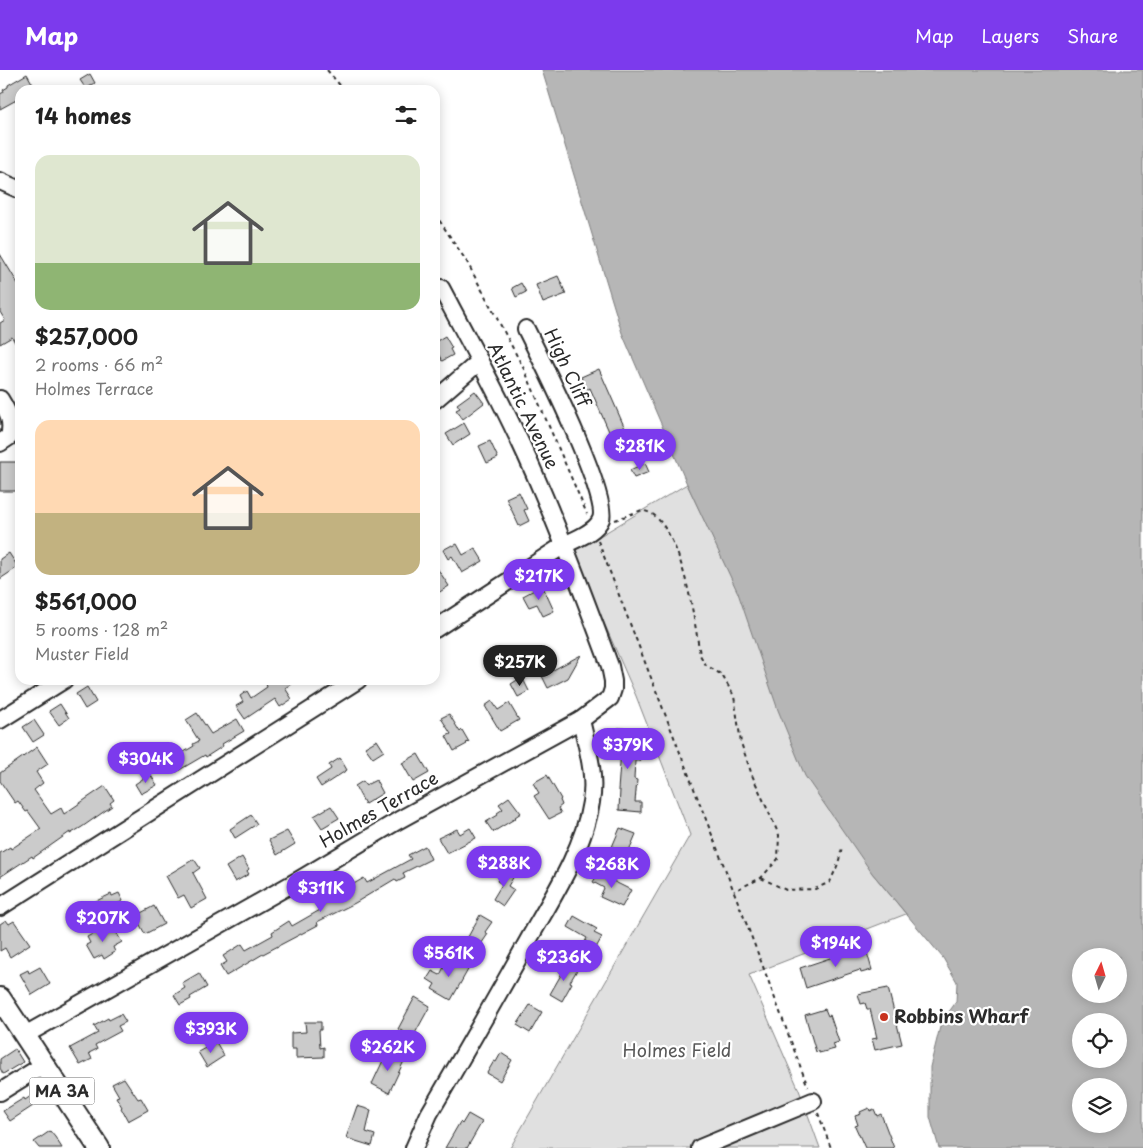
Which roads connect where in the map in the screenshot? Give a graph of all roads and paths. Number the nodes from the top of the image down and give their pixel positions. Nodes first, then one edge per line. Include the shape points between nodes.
1 (327, 70) edge
2 (340, 85) edge
3 (0, 181) edge
4 (15, 188) edge
5 (440, 222) edge
6 (442, 288) dead end
7 (526, 329) dead end
8 (480, 361) junction
9 (440, 396) edge
10 (0, 399) edge
11 (0, 443) edge
12 (593, 529) junction
13 (564, 545) junction
14 (440, 627) edge
15 (56, 685) edge
16 (350, 685) edge
17 (0, 720) edge
18 (581, 720) junction
19 (842, 848) dead end
20 (761, 878) junction
21 (734, 891) junction
22 (0, 907) edge
23 (0, 998) edge
24 (25, 1035) junction
25 (45, 1064) junction
26 (0, 1092) edge
27 (813, 1101) junction
28 (99, 1148) edge
29 (414, 1148) edge
30 (700, 1148) edge
31 (831, 1148) edge

1 - 2 path
3 - 4 street
5 - 12 path via 467,262 525,371
6 - 8 street, Atlantic Avenue
7 - 12 street, High Cliff via 597,488 601,520
8 - 9 street
8 - 13 street, Atlantic Avenue via 516,433
10 - 11 street via 11,421 9,437
12 - 13 street
12 - 20 path via 642,510 655,515 669,533 687,582 700,656 722,675 734,696 741,743 779,836 778,859
12 - 21 path
13 - 14 street
13 - 18 street, Holmes Terrace via 613,681 610,698
15 - 17 street
16 - 22 street
18 - 24 street, Holmes Terrace
18 - 29 street via 591,764 592,800 585,829 546,909 429,1114
19 - 20 path via 830,882 815,889 786,890
20 - 21 path
21 - 27 path
23 - 24 main road, MA 3A
24 - 25 main road, MA 3A
25 - 26 street
25 - 28 main road, MA 3A
27 - 30 street
27 - 31 path

